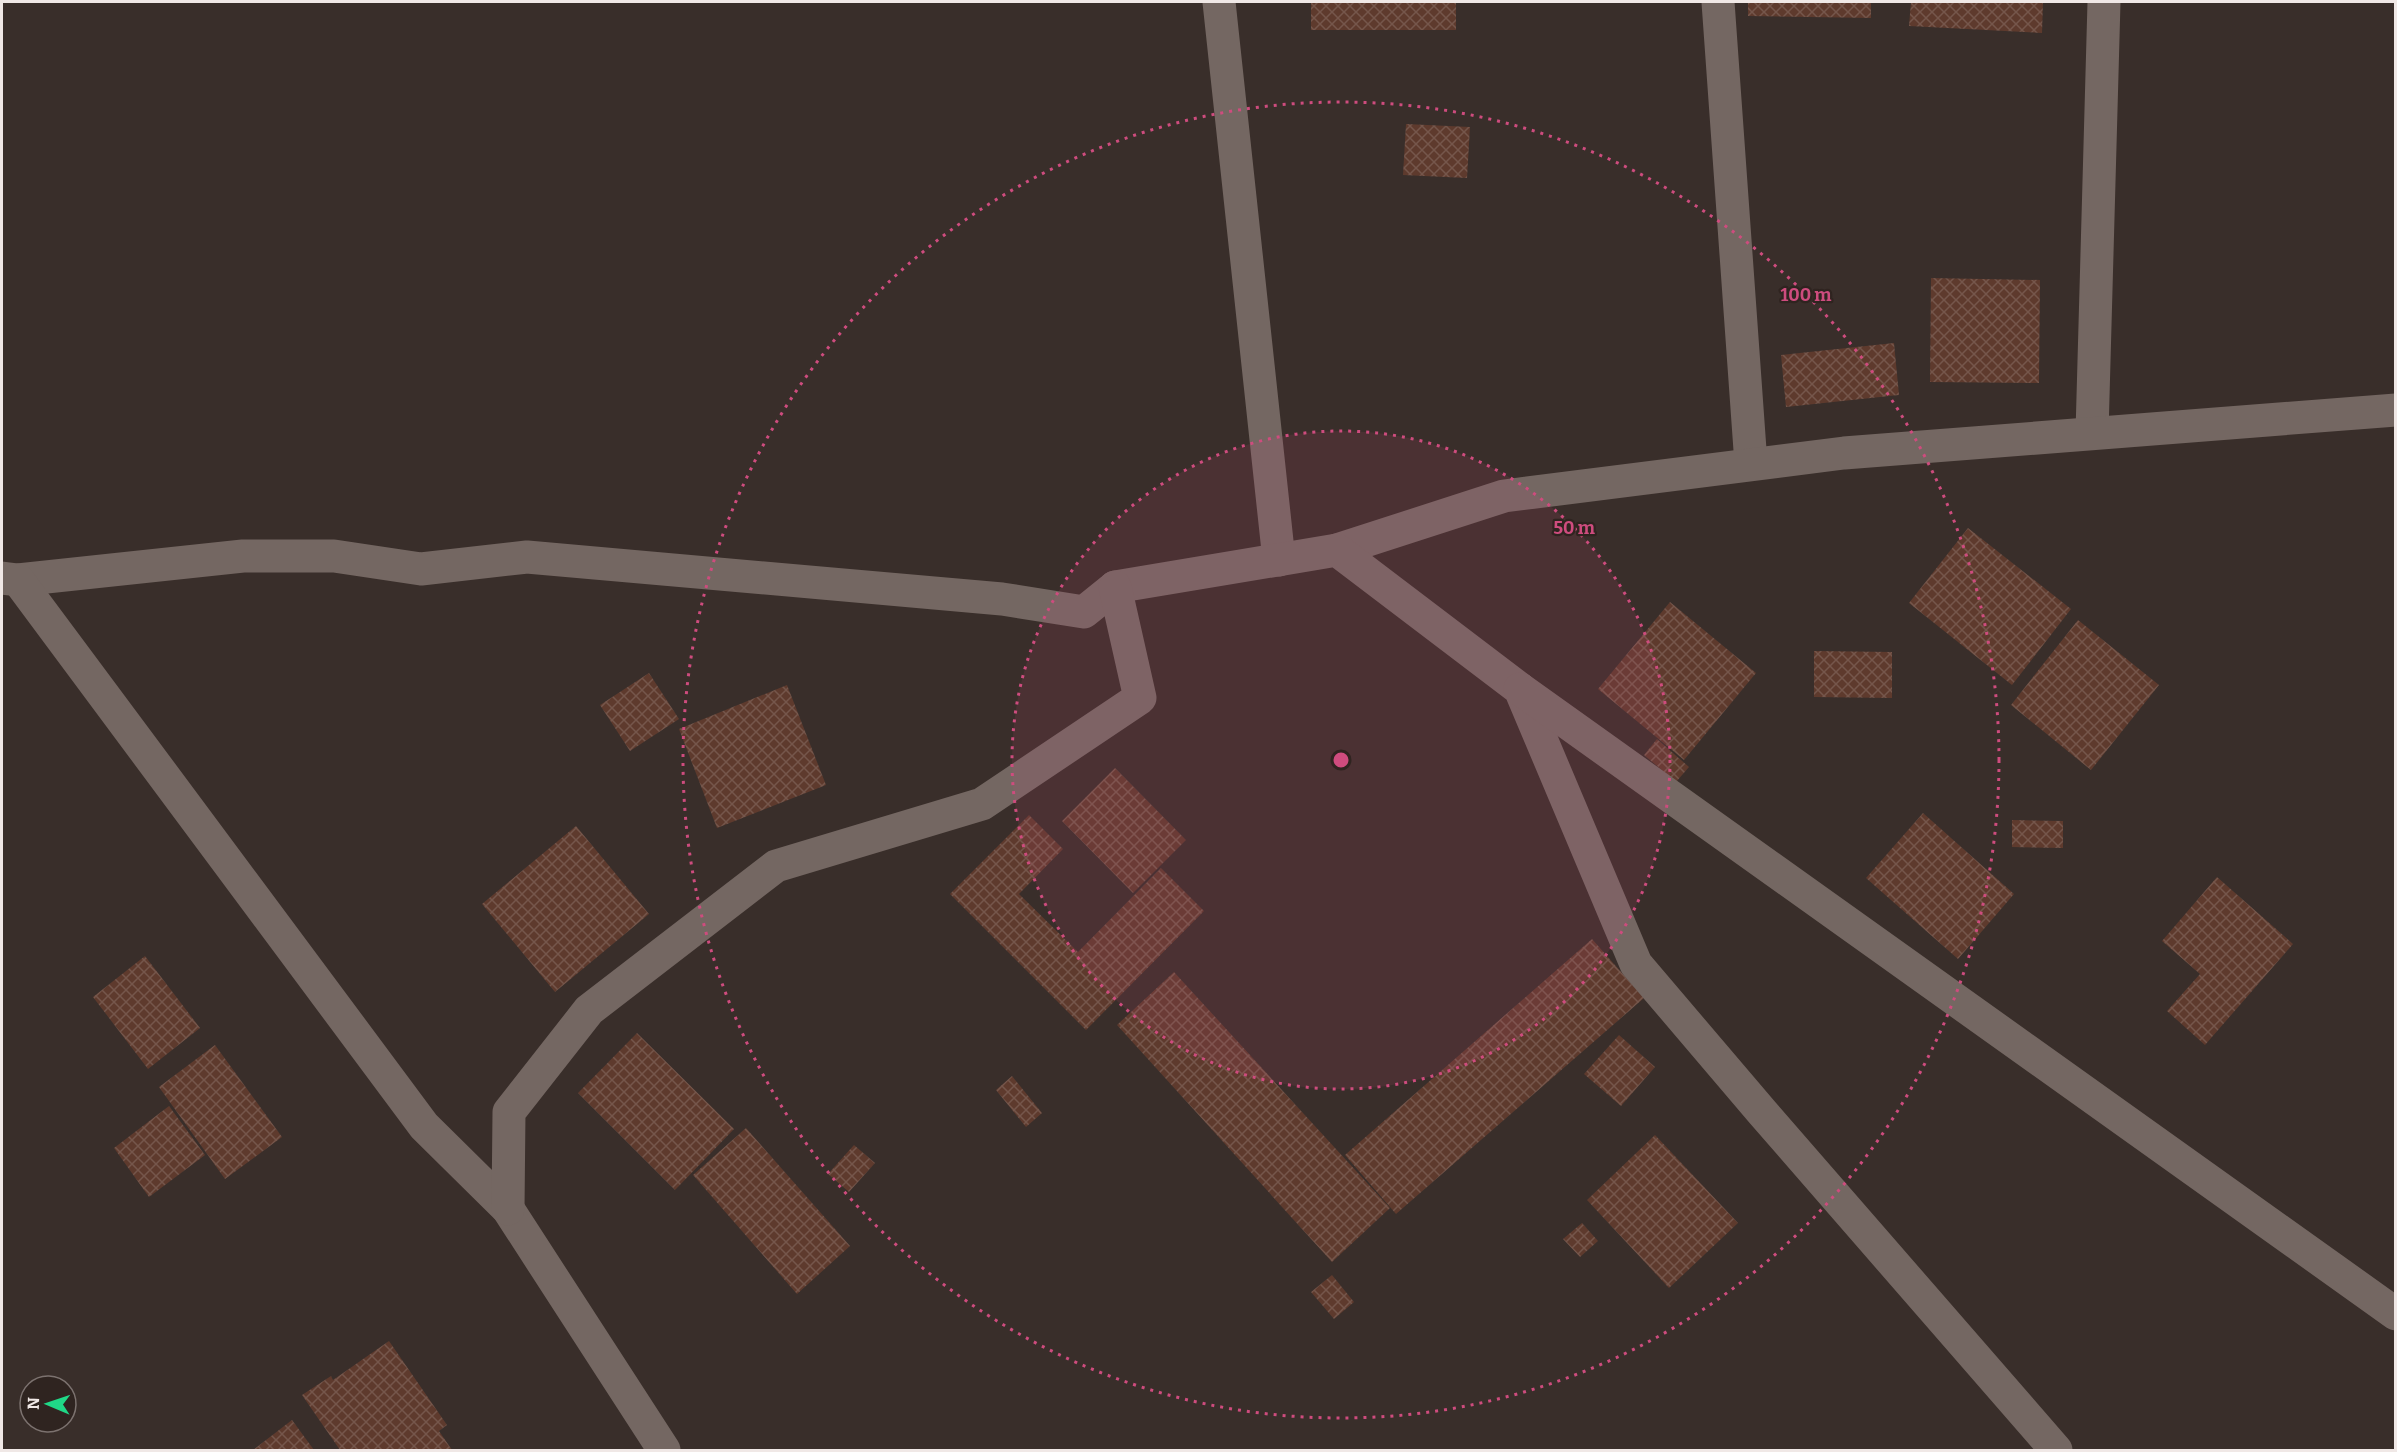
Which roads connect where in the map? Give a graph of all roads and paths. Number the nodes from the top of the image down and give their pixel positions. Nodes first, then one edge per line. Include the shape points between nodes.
1 (1219, 2) edge
2 (1718, 2) edge
3 (2104, 2) edge
4 (2396, 410) edge
5 (2092, 434) junction
6 (1751, 464) junction
7 (1337, 550) junction
8 (1278, 560) junction
9 (10, 579) edge
10 (1115, 587) junction
11 (1520, 689) junction
12 (508, 1209) junction
13 (2396, 1314) edge
14 (664, 1450) edge
15 (2056, 1450) edge

1 - 8 street
2 - 6 street
3 - 5 street
4 - 5 street
5 - 6 street
6 - 7 street via 1504,496
7 - 8 street
7 - 11 street
8 - 10 street
9 - 10 street via 243,556 334,556 421,569 527,557 1002,599 1084,612
9 - 12 street via 424,1126
10 - 12 street via 1140,698 982,804 776,866 589,1010 509,1112
11 - 13 street
11 - 15 street via 1636,964
12 - 14 street

